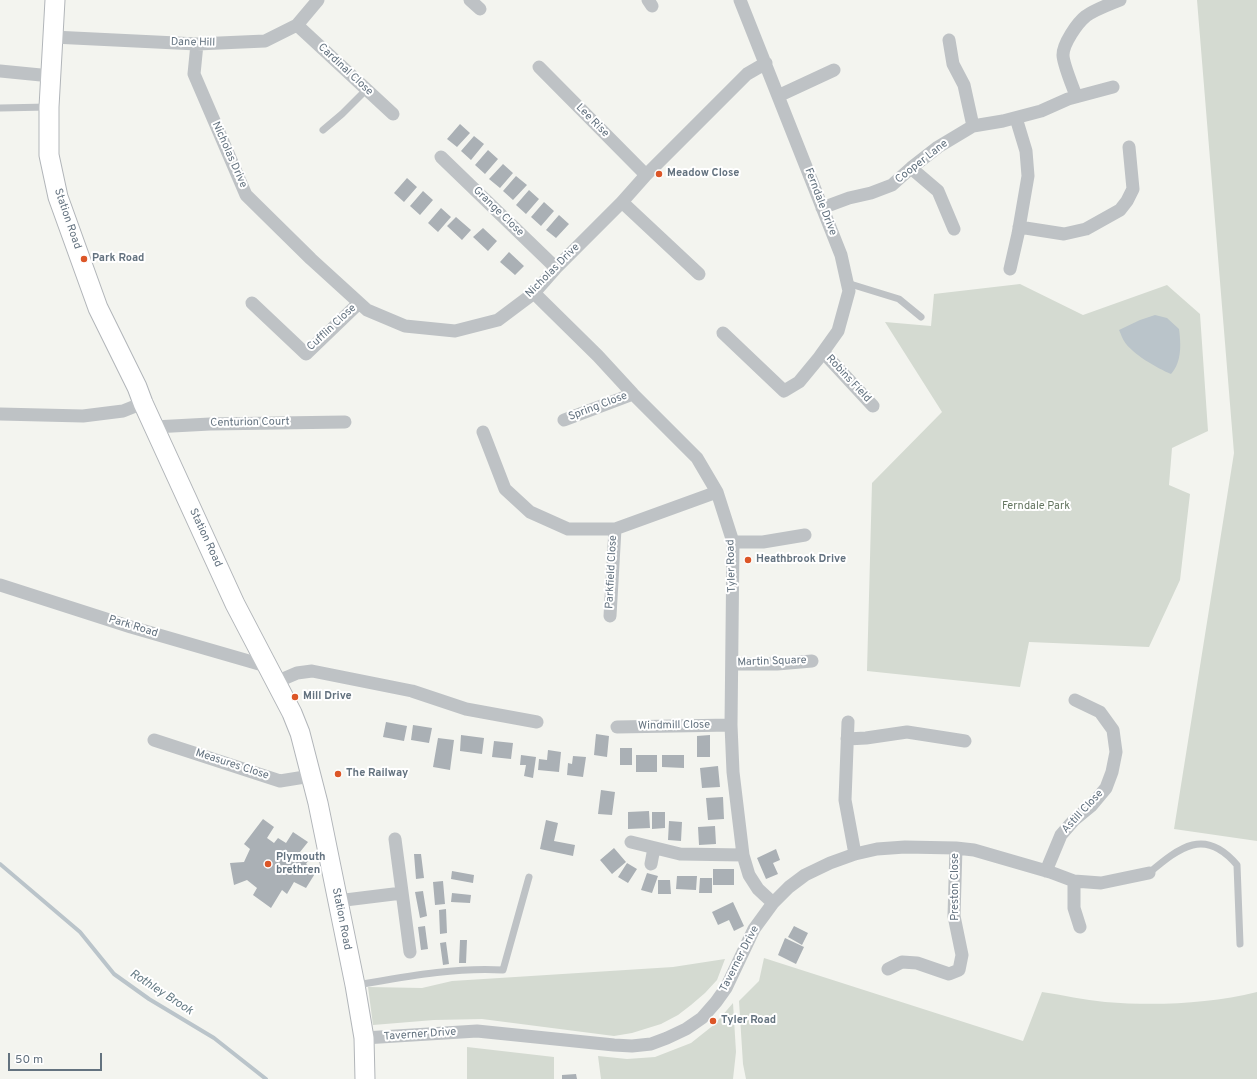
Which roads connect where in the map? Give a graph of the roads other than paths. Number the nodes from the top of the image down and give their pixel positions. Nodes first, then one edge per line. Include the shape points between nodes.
1 (55, 0) edge
2 (318, 0) edge
3 (740, 0) edge
4 (1120, 0) edge
5 (297, 25) junction
6 (53, 37) junction
7 (949, 40) dead end
8 (197, 44) junction
9 (766, 63) junction
10 (539, 67) dead end
11 (834, 70) dead end
12 (0, 71) edge
13 (51, 76) junction
14 (1113, 87) dead end
15 (366, 90) junction
16 (778, 96) junction
17 (1076, 96) junction
18 (49, 107) junction
19 (0, 108) edge
20 (393, 114) dead end
21 (1016, 118) junction
22 (973, 126) junction
23 (323, 130) dead end
24 (1129, 147) dead end
25 (441, 157) dead end
26 (912, 168) junction
27 (646, 175) junction
28 (622, 202) junction
29 (822, 208) junction
30 (1019, 227) junction
31 (954, 229) dead end
32 (556, 268) junction
33 (1010, 269) dead end
34 (699, 274) dead end
35 (847, 283) junction
36 (534, 293) junction
37 (252, 303) dead end
38 (359, 304) junction
39 (921, 317) dead end
40 (723, 332) dead end
41 (823, 352) junction
42 (633, 394) junction
43 (142, 403) junction
44 (873, 406) dead end
45 (0, 414) edge
46 (564, 420) dead end
47 (345, 422) dead end
48 (154, 427) junction
49 (483, 432) dead end
50 (717, 492) junction
51 (615, 529) junction
52 (804, 535) dead end
53 (733, 542) junction
54 (0, 585) edge
55 (610, 616) dead end
56 (812, 661) dead end
57 (732, 664) junction
58 (266, 666) junction
59 (276, 682) junction
60 (1075, 700) dead end
61 (537, 722) dead end
62 (848, 722) dead end
63 (731, 725) junction
64 (617, 727) dead end
65 (848, 739) junction
66 (154, 740) dead end
67 (964, 741) dead end
68 (311, 776) junction
69 (395, 839) dead end
70 (631, 842) dead end
71 (654, 848) junction
72 (956, 848) junction
73 (855, 854) junction
74 (742, 855) junction
75 (651, 864) dead end
76 (1046, 871) junction
77 (1149, 874) joint
78 (529, 877) dead end
79 (1074, 881) junction
80 (402, 893) junction
81 (337, 901) junction
82 (773, 903) junction
83 (1080, 927) dead end
84 (1240, 944) dead end
85 (410, 952) dead end
86 (888, 969) dead end
87 (354, 985) junction
88 (364, 1038) junction
89 (365, 1079) edge

1 - 6 street, Station Road
2 - 5 street, Dane Hill
3 - 9 street, Ferndale Drive
4 - 17 street via 1085,17 1064,47 1063,57
5 - 8 street, Dane Hill via 265,41
5 - 15 street, Cardinal Close
6 - 8 street, Dane Hill
6 - 13 street, Station Road
7 - 22 street via 953,64 964,85
8 - 38 street, Nicholas Drive via 194,74 246,195
9 - 16 street, Ferndale Drive
9 - 27 street, Nicholas Drive via 748,74
10 - 27 street, Lee Rise
11 - 16 street
12 - 13 street
13 - 18 street, Station Road
14 - 17 street, Cooper Lane
15 - 20 street, Cardinal Close
15 - 23 lane
16 - 29 street, Ferndale Drive
17 - 21 street, Cooper Lane via 1041,111
18 - 19 lane
18 - 43 street, Station Road via 49,155 58,197 98,308
21 - 22 street, Cooper Lane
21 - 30 street via 1026,151 1028,176
22 - 26 street, Cooper Lane via 938,147
24 - 30 street via 1133,189 1120,210 1086,229 1064,234
25 - 32 street, Grange Close
26 - 29 street, Cooper Lane via 892,185
26 - 31 street via 938,191
27 - 28 street, Nicholas Drive
28 - 32 street, Nicholas Drive
28 - 34 street
29 - 35 street, Ferndale Drive via 841,255
30 - 33 street
32 - 36 street, Nicholas Drive
35 - 39 lane via 899,299
35 - 41 street, Ferndale Drive via 849,291 838,331
36 - 38 street, Nicholas Drive via 498,320 455,331 405,326
36 - 42 street, Tyler Road
37 - 38 street, Cufflin Close via 306,354
40 - 41 street, Ferndale Drive via 784,391 799,382
41 - 44 street, Robins Field
42 - 46 street, Spring Close
42 - 50 street, Tyler Road via 697,458
43 - 45 street via 123,411 83,416
43 - 48 street, Station Road
47 - 48 street, Centurion Court via 218,423
48 - 58 street, Station Road
49 - 51 street via 505,489 530,512 568,529
50 - 51 street
50 - 53 street, Tyler Road
51 - 55 street, Parkfield Close
52 - 53 street via 763,542
53 - 57 street, Tyler Road
54 - 58 street, Park Road via 131,627
56 - 57 street, Martin Square
57 - 63 street, Tyler Road
58 - 59 street, Station Road
59 - 61 street via 297,673 312,671 412,691 466,709
59 - 68 street, Station Road via 300,733
60 - 76 street, Astill Close via 1100,712 1113,730 1116,752 1106,788 1061,835
62 - 65 street
63 - 64 street, Windmill Close
63 - 74 street, Tyler Road
65 - 67 street via 907,732
65 - 73 street via 845,800
66 - 68 street, Measures Close via 280,782
68 - 81 street, Station Road
69 - 80 street
70 - 71 street
71 - 74 street via 680,854
71 - 75 street
72 - 73 street, Taverner Drive via 905,847
72 - 76 street, Taverner Drive via 974,850
72 - 86 street, Preston Close via 954,916 962,955 959,970 949,974 902,962
73 - 82 street, Taverner Drive via 805,875
74 - 82 street, Tyler Road via 749,875 758,889
76 - 79 street, Taverner Drive
77 - 79 street, Taverner Drive via 1101,883
77 - 84 lane via 1176,853 1195,845 1208,844 1230,857 1237,865
78 - 87 lane via 503,970 448,971
79 - 83 street via 1074,908
80 - 81 street
80 - 85 street
81 - 87 street, Station Road
82 - 88 street, Taverner Drive via 754,929 734,973 716,1002 702,1018 686,1029 651,1044 614,1045 477,1031
87 - 88 street, Station Road
88 - 89 street, Station Road

